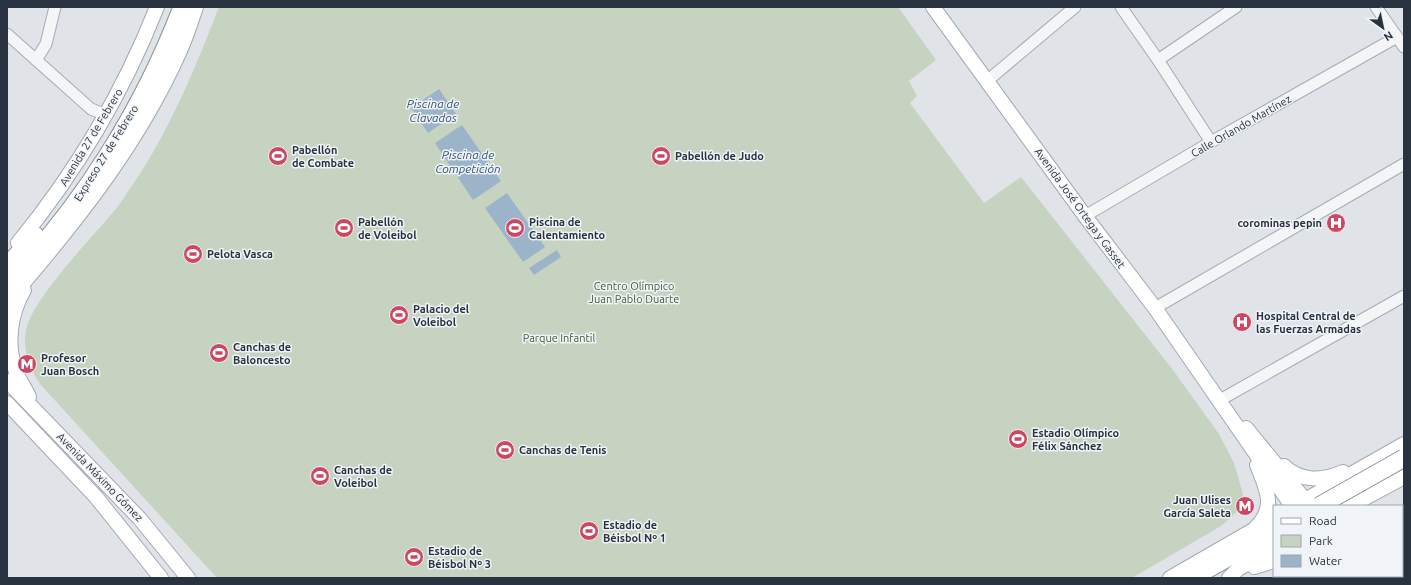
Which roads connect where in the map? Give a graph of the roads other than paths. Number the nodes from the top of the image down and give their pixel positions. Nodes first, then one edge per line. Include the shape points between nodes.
1 (55, 7) edge
2 (157, 7) edge
3 (173, 7) edge
4 (182, 7) edge
5 (196, 7) edge
6 (933, 7) edge
7 (1075, 7) edge
8 (1121, 7) edge
9 (1236, 7) edge
10 (1376, 7) edge
11 (7, 34) edge
12 (1397, 37) junction
13 (1404, 47) edge
14 (36, 60) junction
15 (1158, 60) junction
16 (988, 81) junction
17 (107, 115) junction
18 (1211, 142) junction
19 (1404, 164) edge
20 (1085, 216) junction
21 (7, 256) edge
22 (45, 257) junction
23 (7, 266) edge
24 (7, 284) edge
25 (1404, 296) edge
26 (7, 302) edge
27 (1155, 308) junction
28 (7, 381) edge
29 (7, 403) edge
30 (1223, 404) junction
31 (38, 413) junction
32 (7, 414) edge
33 (28, 424) junction
34 (1243, 436) junction
35 (1400, 451) edge
36 (1268, 453) junction
37 (1377, 460) junction
38 (1404, 471) edge
39 (1404, 477) edge
40 (1404, 482) edge
41 (1374, 502) edge
42 (1305, 505) edge
43 (1342, 505) edge
44 (1345, 505) edge
45 (1352, 505) edge
46 (1273, 519) edge
47 (1273, 526) edge
48 (1250, 533) junction
49 (1273, 533) edge
50 (1273, 546) edge
51 (1273, 550) edge
52 (1210, 555) junction
53 (1273, 558) edge
54 (1273, 561) edge
55 (1254, 567) junction
56 (161, 578) edge
57 (188, 578) edge
58 (1170, 578) edge
59 (1192, 578) edge
60 (1216, 578) edge
61 (1230, 578) edge
62 (1236, 578) edge

1 - 14 street via 46,44
2 - 17 main road, Avenida 27 de Febrero via 128,76
3 - 23 highway, Expreso 27 de Febrero via 126,108 80,178
4 - 24 highway, Expreso 27 de Febrero via 168,43 129,121 69,211
5 - 22 main road via 180,52 155,102 78,219
6 - 16 main road, Avenida José Ortega y Gasset
7 - 16 street
8 - 15 street
9 - 15 street
10 - 12 street
11 - 14 street
12 - 13 street
12 - 18 street, Calle Orlando Martínez
14 - 17 street via 91,109
15 - 18 street
16 - 20 main road, Avenida José Ortega y Gasset
17 - 21 main road, Avenida 27 de Febrero via 54,197
18 - 20 street, Calle Orlando Martínez
19 - 27 street
20 - 27 main road, Avenida José Ortega y Gasset
22 - 26 main road
22 - 31 main road via 18,301 11,329 11,358 16,373
25 - 30 street
27 - 30 main road, Avenida José Ortega y Gasset
28 - 31 main road, Avenida Máximo Gómez
29 - 33 main road, Avenida Máximo Gómez
30 - 34 main road, Avenida José Ortega y Gasset
30 - 36 main road, Avenida José Ortega y Gasset
31 - 57 main road, Avenida Máximo Gómez via 140,519
32 - 33 main road
33 - 56 main road, Avenida Máximo Gómez via 96,497
34 - 42 main road, Avenida José Ortega y Gasset
34 - 48 main road via 1257,464 1268,499 1267,511 1262,521
35 - 37 main road
35 - 42 highway, bridge
35 - 43 main road via 1338,490 1337,498
36 - 37 main road via 1290,472 1312,479 1324,478
36 - 42 main road, Avenida José Ortega y Gasset
37 - 42 main road
38 - 44 highway
39 - 45 main road
40 - 41 main road
46 - 48 main road
47 - 52 main road via 1267,527 1225,553
48 - 52 main road
49 - 59 highway
50 - 60 highway
51 - 61 main road via 1238,569
52 - 58 main road
53 - 55 main road
54 - 55 main road
55 - 62 main road

